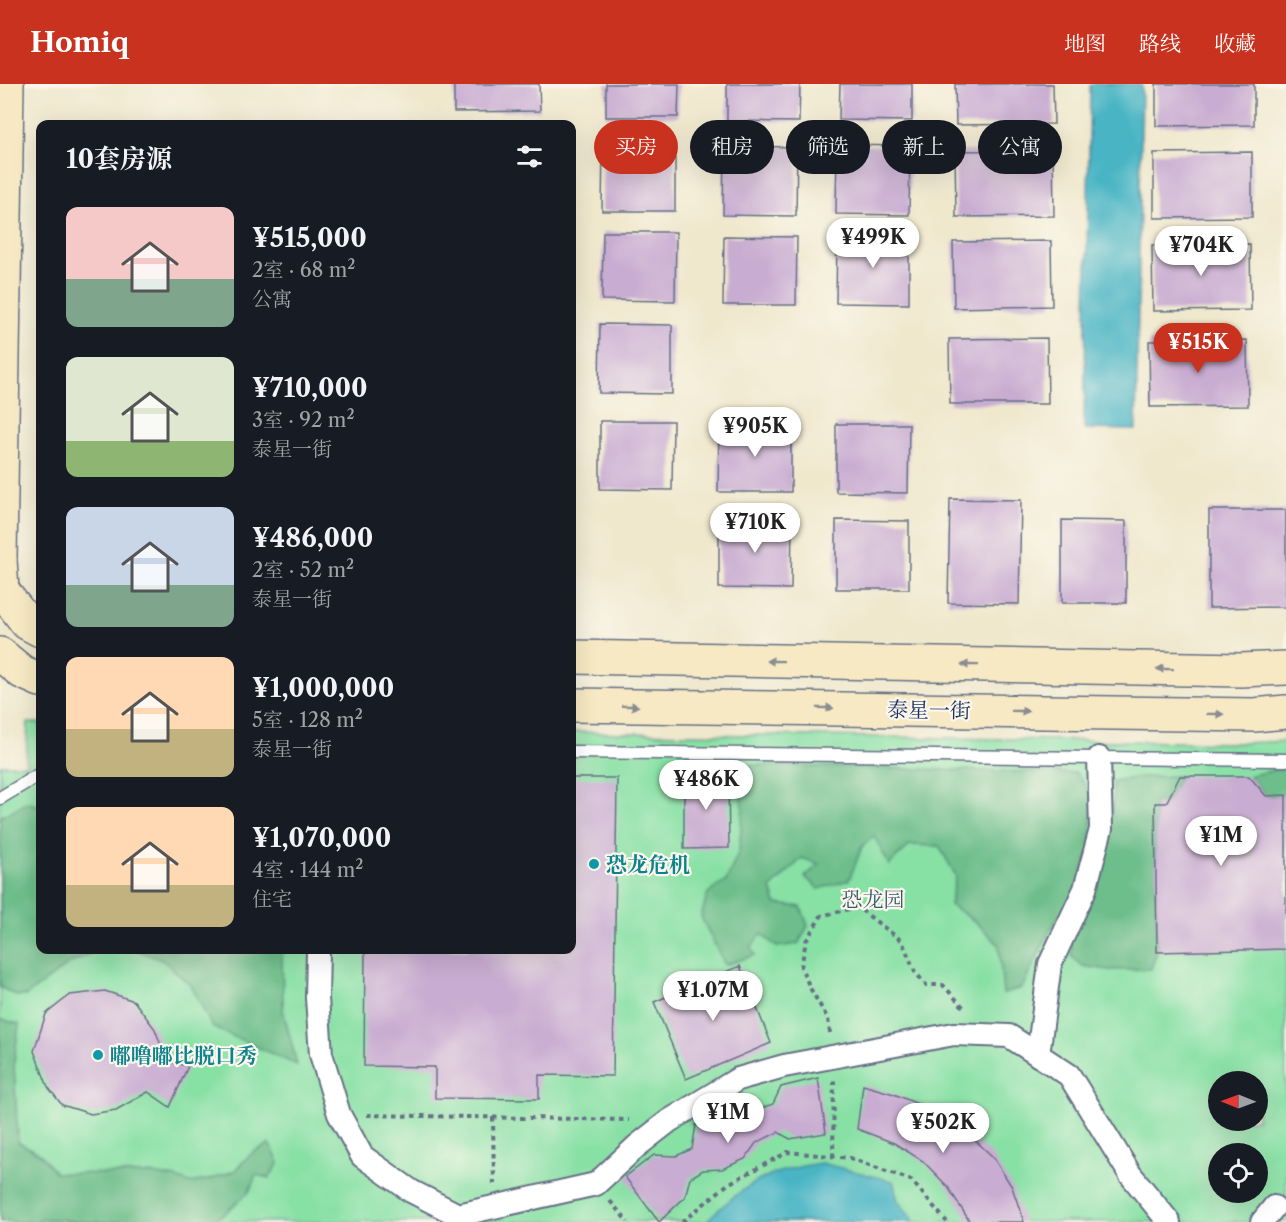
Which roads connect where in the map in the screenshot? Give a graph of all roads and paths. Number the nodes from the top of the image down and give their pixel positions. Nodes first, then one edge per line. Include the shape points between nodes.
1 (7, 84) edge
2 (1, 575) edge
3 (36, 628) edge
4 (0, 654) edge
5 (576, 657) edge
6 (1286, 668) edge
7 (36, 678) edge
8 (576, 705) edge
9 (1286, 712) edge
10 (576, 752) edge
11 (1099, 758) junction
12 (1286, 760) edge
13 (36, 776) edge
14 (0, 798) edge
15 (318, 954) edge
16 (977, 1035) junction
17 (1038, 1055) junction
18 (834, 1057) junction
19 (339, 1114) junction
20 (493, 1117) junction
21 (669, 1121) junction
22 (833, 1157) junction
23 (494, 1206) junction
24 (458, 1218) edge
25 (682, 1222) edge
26 (947, 1222) edge
27 (1169, 1222) edge

1 - 2 street
2 - 3 street via 27,623
4 - 7 street
6 -> 5 street
8 -> 9 street, 泰星一街 via 1254,715
10 - 11 lane
11 - 12 lane
11 - 17 street via 1101,829 1085,889 1050,964
13 - 14 lane
15 - 19 street via 321,1054
16 - 17 street via 1009,1036
16 - 18 street via 954,1034
16 - 18 path via 971,1015 943,985 926,985 915,972 902,941 857,907 821,916 806,941 801,968 828,1019
17 - 27 street via 1069,1074 1130,1174
18 - 21 street via 738,1079
18 - 22 path
19 - 20 path
19 - 24 street via 362,1156
20 - 21 path
20 - 23 path
21 - 23 street via 596,1184
22 - 25 path via 788,1152 728,1184
22 - 26 path via 850,1158 911,1180
23 - 24 street

